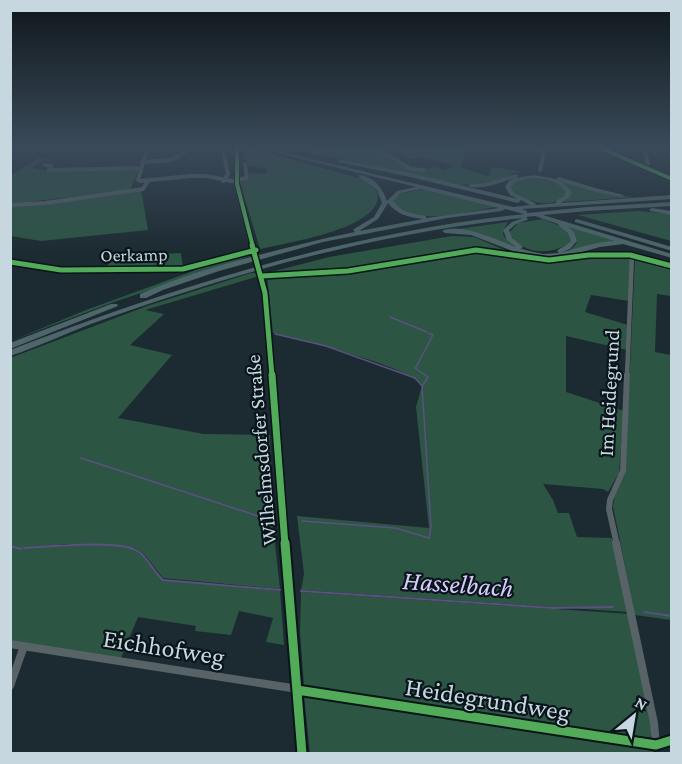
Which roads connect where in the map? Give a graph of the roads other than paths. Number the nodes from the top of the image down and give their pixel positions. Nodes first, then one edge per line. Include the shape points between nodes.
1 (147, 183) edge
2 (236, 183) edge
3 (372, 183) edge
4 (406, 183) edge
5 (415, 183) edge
6 (421, 183) edge
7 (446, 183) joint
8 (490, 183) edge
9 (510, 183) edge
10 (557, 183) edge
11 (572, 183) edge
12 (442, 192) junction
13 (672, 201) edge
14 (10, 205) edge
15 (549, 208) junction
16 (638, 210) junction
17 (672, 213) edge
18 (447, 216) junction
19 (529, 216) junction
20 (436, 232) junction
21 (318, 241) junction
22 (672, 249) edge
23 (256, 250) junction
24 (656, 251) junction
25 (309, 254) junction
26 (609, 255) dead end
27 (632, 255) junction
28 (271, 258) junction
29 (10, 262) edge
30 (248, 264) junction
31 (672, 266) edge
32 (10, 346) edge
33 (10, 353) edge
34 (10, 644) edge
35 (24, 646) junction
36 (10, 686) edge
37 (297, 690) junction
38 (672, 740) edge
39 (656, 745) junction
40 (303, 753) edge

1 - 14 street via 143,189
2 - 23 street, Wilhelmsdorfer Straße
3 - 21 highway via 380,189 385,203 380,214 366,225
4 - 12 highway
5 - 22 highway
6 - 22 highway via 521,205
7 - 8 highway via 478,186
7 - 15 highway
9 - 15 highway via 510,192 516,197
10 - 15 highway via 569,195
11 - 13 highway via 613,194
12 - 18 highway via 408,189 390,201 396,210 410,216
12 - 19 highway
13 - 15 highway
13 - 16 highway
13 - 19 highway
15 - 18 highway
15 - 22 highway
15 - 28 highway via 408,227
16 - 17 highway
16 - 19 highway
18 - 21 highway
19 - 19 highway via 567,229 573,235 573,243 564,250 546,252 517,246 506,230
19 - 20 highway
19 - 24 highway
19 - 25 highway via 430,228
20 - 24 highway via 475,233 542,256 614,243
20 - 25 highway
21 - 28 highway
22 - 24 highway
23 - 29 street, Oerkamp via 183,269 61,270
23 - 37 street, Wilhelmsdorfer Straße via 265,293
25 - 28 highway
26 - 27 street
27 - 31 street
27 - 39 street, Im Heidegrund via 623,471 609,509
28 - 30 highway
30 - 32 highway via 142,297
30 - 33 highway
34 - 35 street, Eichhofweg
35 - 36 street
35 - 37 street, Eichhofweg
37 - 39 street, Heidegrundweg
37 - 40 street, Wilhelmsdorfer Straße
38 - 39 street, Heidegrundweg

